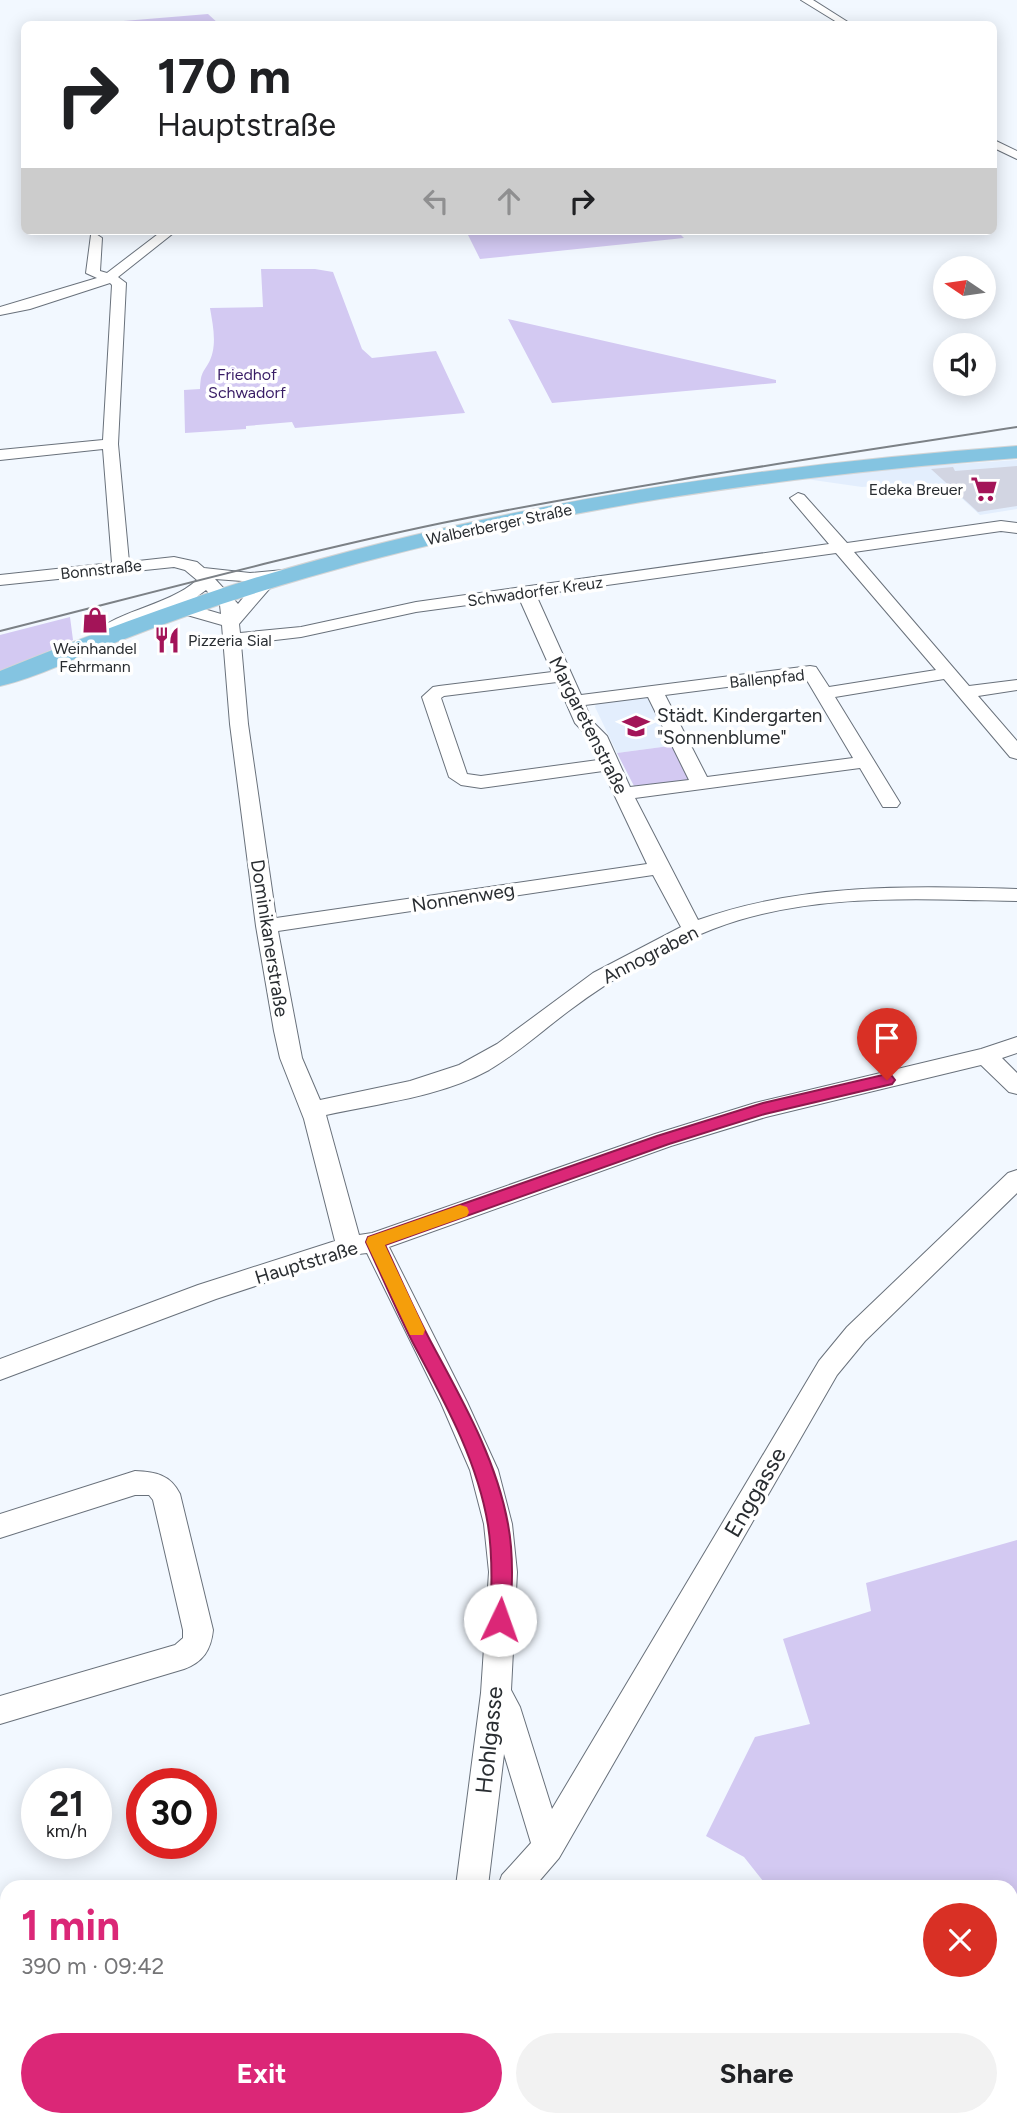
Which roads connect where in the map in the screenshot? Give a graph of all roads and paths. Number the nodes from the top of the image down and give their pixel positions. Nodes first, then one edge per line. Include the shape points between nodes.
1 (806, 0) edge
2 (841, 21) edge
3 (997, 145) edge
4 (1017, 155) edge
5 (164, 235) edge
6 (96, 238) dead end
7 (111, 278) junction
8 (0, 311) edge
9 (110, 444) junction
10 (1017, 452) edge
11 (0, 455) edge
12 (798, 498) dead end
13 (1017, 528) edge
14 (842, 548) junction
15 (121, 567) junction
16 (203, 576) junction
17 (0, 580) edge
18 (257, 581) junction
19 (526, 593) junction
20 (223, 597) junction
21 (186, 609) junction
22 (231, 631) junction
23 (95, 641) junction
24 (948, 673) junction
25 (562, 676) junction
26 (0, 679) edge
27 (1017, 685) edge
28 (654, 691) junction
29 (965, 692) junction
30 (824, 693) junction
31 (574, 701) junction
32 (1017, 753) edge
33 (865, 762) junction
34 (609, 764) junction
35 (701, 784) junction
36 (624, 794) junction
37 (890, 803) dead end
38 (659, 868) junction
39 (1017, 895) edge
40 (267, 926) junction
41 (692, 930) junction
42 (1017, 1045) edge
43 (986, 1056) junction
44 (1017, 1086) edge
45 (313, 1110) junction
46 (1017, 1178) edge
47 (362, 1244) junction
48 (0, 1370) edge
49 (0, 1526) edge
50 (496, 1693) junction
51 (0, 1710) edge
52 (548, 1847) junction
53 (473, 1880) edge
54 (519, 1880) edge

1 - 2 street
3 - 4 street
5 - 7 street
6 - 7 street via 93,273
7 - 8 street
7 - 9 street via 120,283
9 - 11 street
9 - 15 street
10 - 18 main road, Walberberger Straße via 849,466 635,497 424,539
12 - 14 street
13 - 14 street, Schwadorfer Kreuz via 1001,526
14 - 19 street, Schwadorfer Kreuz
14 - 24 street
15 - 16 street, Bonnstraße via 174,562 191,566
15 - 17 street, Bonnstraße
16 - 18 street, Bonnstraße
16 - 20 street, Bonnstraße
16 - 23 street via 194,594 180,603 111,627
18 - 20 main road, Walberberger Straße
18 - 22 street
19 - 22 street, Schwadorfer Kreuz via 416,607 294,635
19 - 25 street, Margaretenstraße
20 - 21 main road, Walberberger Straße
20 - 22 street, Dominikanerstraße via 229,604
21 - 22 street
21 - 23 main road, Walberberger Straße
22 - 40 street, Dominikanerstraße
23 - 26 main road, Walberberger Straße
24 - 29 street
24 - 30 street, Ballenpfad
25 - 31 street, Margaretenstraße
25 - 34 street via 439,691 431,697 459,777 481,782
27 - 29 street
28 - 30 street, Ballenpfad via 810,671
28 - 31 street, Ballenpfad
28 - 35 street
29 - 32 street
30 - 33 street
31 - 34 street, Margaretenstraße via 584,723 598,736
33 - 35 street
33 - 37 street
34 - 36 street, Margaretenstraße
35 - 36 street
36 - 38 street, Margaretenstraße
38 - 40 street, Nonnenweg
38 - 41 street, Margaretenstraße
39 - 41 street, Annograben via 820,897 728,916
40 - 45 street, Dominikanerstraße via 291,1058
41 - 45 street, Annograben via 620,966 469,1071
42 - 43 street, Hauptstraße
43 - 44 street
43 - 47 street, Hauptstraße via 757,1111
45 - 47 street, Dominikanerstraße
46 - 52 street, Enggasse via 856,1334 828,1368
47 - 48 street, Hauptstraße via 207,1292
47 - 50 street, Hohlgasse via 421,1340 484,1470 498,1524 503,1572
49 - 51 street via 135,1483 155,1484 166,1494 198,1630 197,1644 184,1656
50 - 52 street via 505,1707
50 - 53 street, Hohlgasse
52 - 54 street, Enggasse

